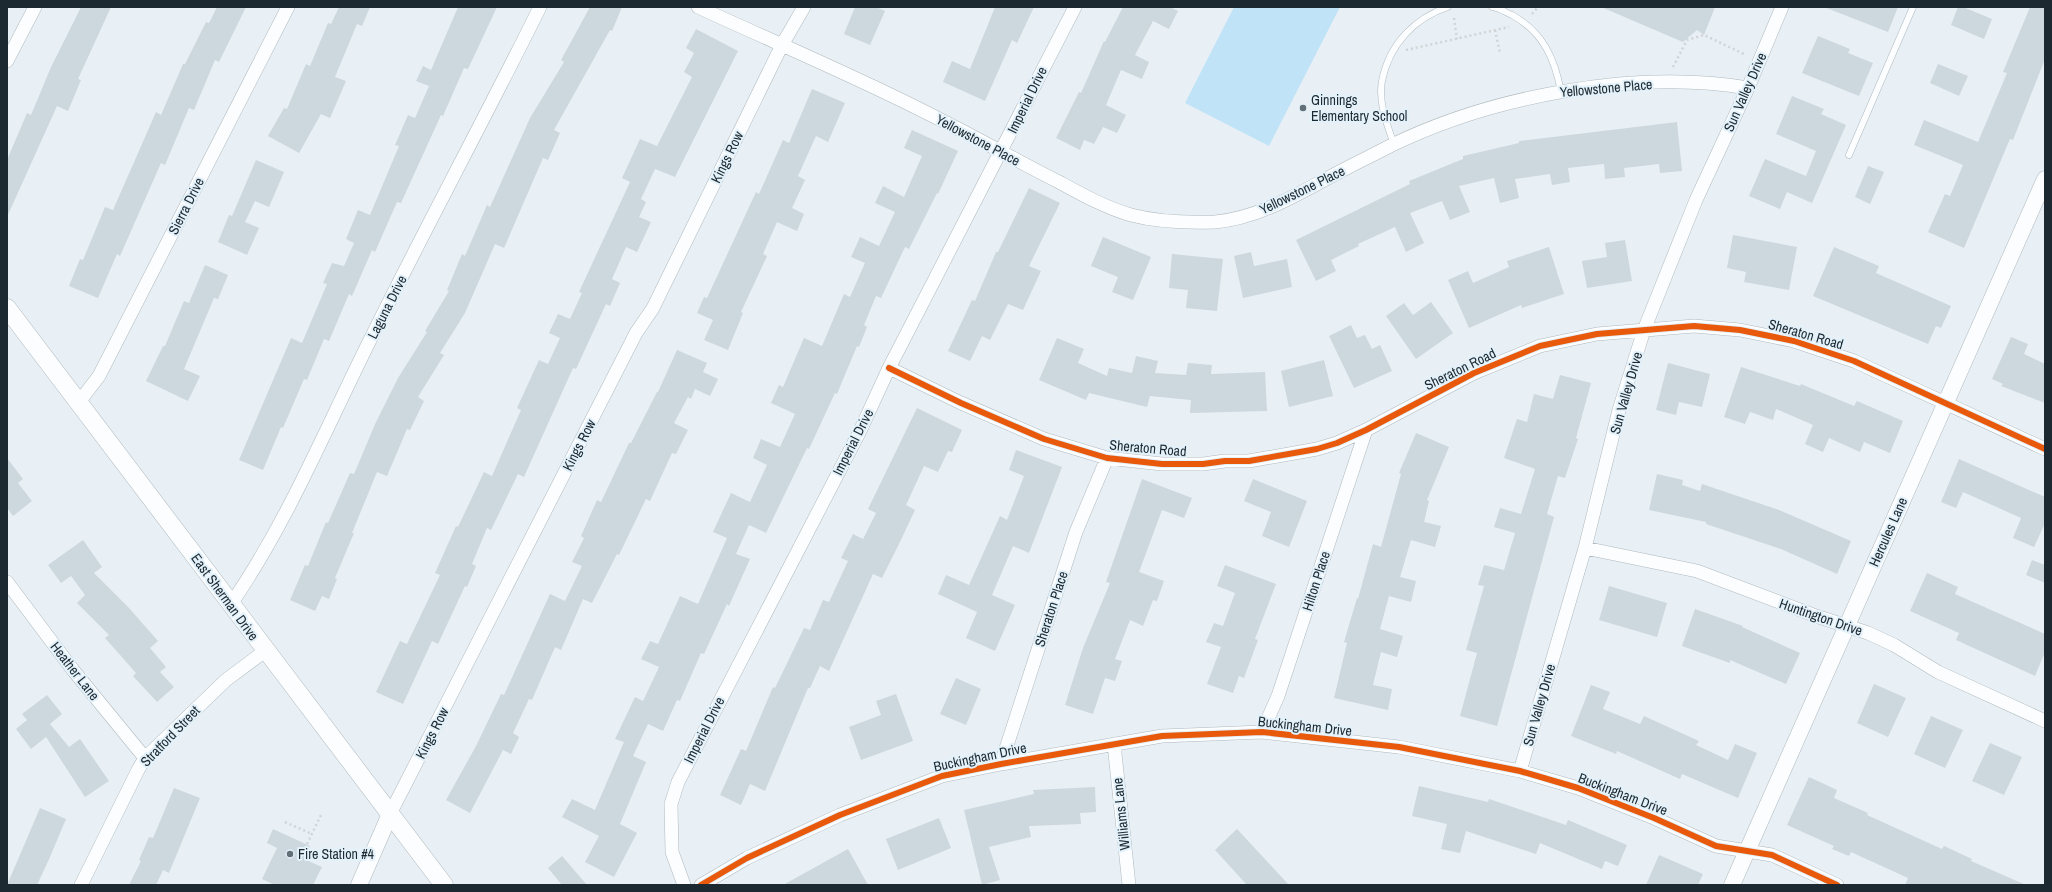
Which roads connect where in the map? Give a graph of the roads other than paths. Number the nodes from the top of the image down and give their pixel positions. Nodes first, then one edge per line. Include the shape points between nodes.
1 (35, 7) edge
2 (288, 7) edge
3 (540, 7) edge
4 (698, 7) edge
5 (804, 7) edge
6 (1075, 7) edge
7 (1448, 7) edge
8 (1492, 7) edge
9 (1782, 7) edge
10 (1913, 7) edge
11 (782, 45) junction
12 (7, 61) edge
13 (1748, 88) junction
14 (1561, 92) junction
15 (1394, 144) junction
16 (1002, 153) junction
17 (1849, 155) dead end
18 (2045, 180) edge
19 (7, 309) edge
20 (1644, 330) junction
21 (889, 368) junction
22 (79, 402) junction
23 (1945, 404) junction
24 (1366, 430) junction
25 (2045, 449) edge
26 (1107, 458) junction
27 (1584, 548) junction
28 (7, 582) edge
29 (231, 604) junction
30 (1847, 626) junction
31 (265, 651) junction
32 (2045, 721) edge
33 (1262, 732) junction
34 (1114, 744) junction
35 (145, 758) junction
36 (1001, 764) junction
37 (1520, 771) junction
38 (390, 814) junction
39 (1747, 852) junction
40 (81, 885) edge
41 (359, 885) edge
42 (444, 885) edge
43 (684, 885) edge
44 (701, 885) edge
45 (1129, 885) edge
46 (1732, 885) edge
47 (1838, 885) edge

1 - 12 street
2 - 22 street, Sierra Drive via 99,376
3 - 29 street, Laguna Drive via 374,332 272,539
4 - 11 street, Yellowstone Place
5 - 11 street, Kings Row
6 - 16 street, Imperial Drive via 1032,88
7 - 15 lane via 1412,26 1401,37 1392,53 1382,82 1384,112
8 - 14 lane via 1527,24 1543,41 1557,72
9 - 13 street, Sun Valley Drive
10 - 17 lane
11 - 16 street, Yellowstone Place via 938,118
11 - 38 street, Kings Row via 653,308 636,333
13 - 14 street, Yellowstone Place via 1719,83 1632,84
13 - 20 street, Sun Valley Drive via 1696,200
14 - 15 street, Yellowstone Place via 1500,105 1448,122
15 - 16 street, Yellowstone Place via 1274,206 1217,222 1169,221 1128,214 1082,194
16 - 21 street, Imperial Drive
18 - 23 street, Hercules Lane
19 - 22 main road, East Sherman Drive
20 - 23 street, Sheraton Road via 1694,326 1740,330 1794,341 1854,360
20 - 24 street, Sheraton Road via 1597,334 1540,346 1474,373
20 - 27 street, Sun Valley Drive via 1619,410
21 - 26 street, Sheraton Road via 1044,439
21 - 43 street, Imperial Drive via 860,431 678,782 672,804 672,852
22 - 29 main road, East Sherman Drive
23 - 25 street, Sheraton Road
23 - 30 street, Hercules Lane
24 - 26 street, Sheraton Road via 1317,449 1249,461 1162,464
24 - 33 street, Hilton Place via 1278,696
26 - 36 street, Sheraton Place via 1076,532
27 - 30 street, Huntington Drive via 1697,571
27 - 37 street, Sun Valley Drive
28 - 35 street, Heather Lane via 73,670
29 - 31 main road, East Sherman Drive
30 - 32 street, Huntington Drive via 1894,645 1938,672
30 - 39 street, Hercules Lane
31 - 35 street, Stratford Street via 226,680
31 - 38 main road, East Sherman Drive
33 - 34 street, Buckingham Drive via 1162,736
33 - 37 street, Buckingham Drive via 1398,747
34 - 36 street, Buckingham Drive
34 - 45 street, Williams Lane
35 - 40 street, Stratford Street
36 - 44 street, Buckingham Drive via 942,776 840,815 747,858
37 - 39 street, Buckingham Drive via 1578,788 1716,846
38 - 41 street, Kings Row
38 - 42 main road, East Sherman Drive
39 - 46 street, Hercules Lane
39 - 47 street, Buckingham Drive via 1772,855

